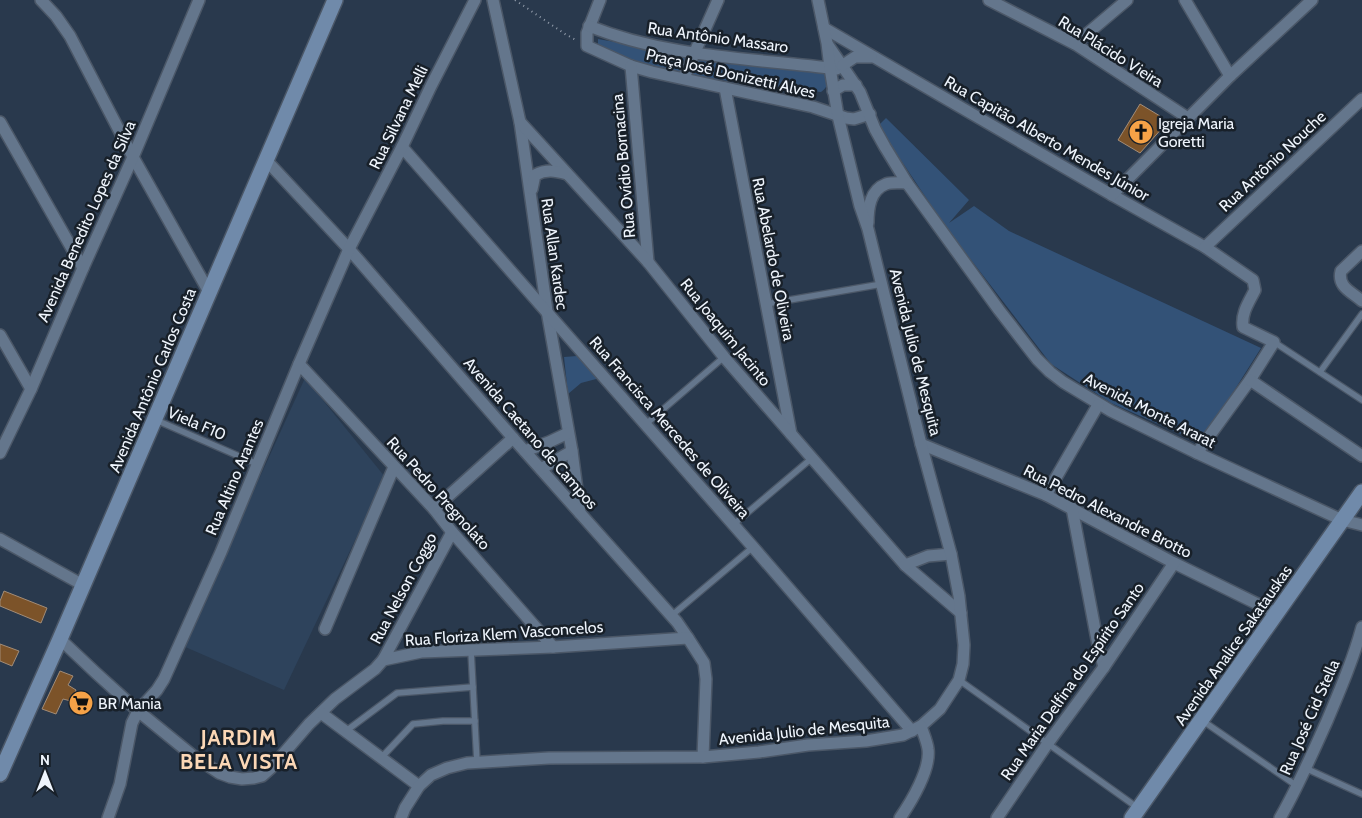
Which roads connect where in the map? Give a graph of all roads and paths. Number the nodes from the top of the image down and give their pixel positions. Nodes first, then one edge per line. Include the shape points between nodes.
1 (41, 0) edge
2 (199, 0) edge
3 (335, 0) edge
4 (475, 0) edge
5 (493, 0) edge
6 (516, 0) edge
7 (600, 0) edge
8 (718, 0) edge
9 (818, 0) edge
10 (989, 0) edge
11 (1127, 0) edge
12 (1185, 0) edge
13 (1311, 0) edge
14 (589, 26) junction
15 (824, 28) junction
16 (827, 44) junction
17 (1075, 44) junction
18 (587, 46) junction
19 (694, 54) junction
20 (872, 57) junction
21 (630, 66) junction
22 (844, 67) junction
23 (830, 68) junction
24 (1230, 76) junction
25 (684, 78) junction
26 (856, 85) junction
27 (725, 88) junction
28 (834, 91) junction
29 (1362, 99) edge
30 (870, 114) junction
31 (838, 116) junction
32 (1188, 118) junction
33 (0, 122) edge
34 (520, 122) junction
35 (402, 147) junction
36 (133, 157) junction
37 (266, 160) junction
38 (567, 174) junction
39 (907, 183) junction
40 (1112, 195) junction
41 (530, 197) junction
42 (868, 229) junction
43 (1205, 247) junction
44 (349, 249) junction
45 (1362, 252) edge
46 (648, 262) junction
47 (83, 268) junction
48 (882, 284) junction
49 (209, 292) junction
50 (1362, 301) edge
51 (766, 304) junction
52 (547, 311) junction
53 (1362, 314) edge
54 (0, 335) edge
55 (1274, 342) junction
56 (724, 357) junction
57 (299, 364) junction
58 (1320, 372) junction
59 (1250, 380) junction
60 (30, 388) junction
61 (1362, 400) edge
62 (1098, 405) junction
63 (154, 419) junction
64 (646, 424) junction
65 (568, 433) junction
66 (791, 436) junction
67 (513, 438) junction
68 (922, 444) junction
69 (525, 451) junction
70 (572, 451) junction
71 (0, 453) edge
72 (1197, 453) junction
73 (1362, 456) edge
74 (813, 458) junction
75 (257, 464) junction
76 (394, 466) junction
77 (541, 469) junction
78 (1362, 492) edge
79 (1046, 495) junction
80 (1072, 508) junction
81 (434, 509) junction
82 (580, 513) junction
83 (1342, 520) junction
84 (734, 524) junction
85 (1362, 524) edge
86 (452, 532) junction
87 (0, 539) edge
88 (753, 547) junction
89 (951, 554) junction
90 (1174, 563) junction
91 (905, 565) junction
92 (83, 585) junction
93 (961, 613) junction
94 (1276, 613) junction
95 (672, 616) junction
96 (1362, 627) edge
97 (325, 629) dead end
98 (688, 638) junction
99 (60, 639) junction
100 (553, 647) junction
101 (471, 651) junction
102 (383, 660) junction
103 (1104, 667) junction
104 (959, 680) junction
105 (473, 687) junction
106 (138, 711) junction
107 (321, 713) junction
108 (1201, 720) junction
109 (475, 721) junction
110 (917, 729) junction
111 (346, 731) junction
112 (1048, 743) junction
113 (704, 757) junction
114 (381, 758) junction
115 (477, 762) junction
116 (1305, 768) junction
117 (0, 774) edge
118 (419, 786) junction
119 (1297, 786) junction
120 (1362, 794) edge
121 (1135, 813) edge
122 (108, 818) edge
123 (401, 818) edge
124 (900, 818) edge
125 (997, 818) edge
126 (1280, 818) edge

1 - 36 street via 70,36
2 - 36 street, Avenida Benedito Lopes da Silva
3 - 37 main road, Avenida Antônio Carlos Costa
4 - 35 street, Rua Silvana Melli
5 - 34 street, Rua Allan Kardec
6 - 18 path
7 - 14 street
8 - 19 street
9 - 15 street, Avenida Julio de Mesquita
10 - 17 street, Rua Plácido Vieira
11 - 17 street
12 - 24 street
13 - 24 street
14 - 18 street
14 - 19 street, Rua Antônio Massaro via 631,41
15 - 16 street, Avenida Julio de Mesquita
15 - 20 street, Rua Capitão Alberto Mendes Júnior
16 - 22 street, Avenida Monte Ararat
16 - 23 street, Avenida Julio de Mesquita
17 - 32 street, Rua Plácido Vieira
18 - 21 street, Praça José Donizetti Alves
19 - 23 street, Rua Antônio Massaro
19 - 25 street
20 - 22 street via 855,57
20 - 40 street, Rua Capitão Alberto Mendes Júnior
21 - 25 street, Praça José Donizetti Alves
21 - 46 street, Rua Ovídio Bornacina
22 - 23 street, Rua Antônio Massaro
22 - 26 street, Avenida Monte Ararat
23 - 28 street, Avenida Julio de Mesquita
24 - 32 street
25 - 27 street, Praça José Donizetti Alves
26 - 28 street via 843,85
26 - 30 street, Avenida Monte Ararat
27 - 31 street, Praça José Donizetti Alves via 813,107
27 - 51 street, Rua Abelardo de Oliveira
28 - 31 street, Avenida Julio de Mesquita
29 - 43 street, Rua Antônio Nouche
30 - 31 street, Praça José Donizetti Alves via 854,119
30 - 39 street, Avenida Monte Ararat via 884,147
31 - 42 street, Avenida Julio de Mesquita
32 - 40 street
33 - 47 street
34 - 38 street, Rua Joaquim Jacinto
34 - 41 street, Rua Allan Kardec
35 - 44 street, Rua Silvana Melli
35 - 52 street, Rua Francisca Mercedes de Oliveira
36 - 47 street, Avenida Benedito Lopes da Silva
36 - 49 street
37 - 44 street, Avenida Caetano de Campos
37 - 49 main road, Avenida Antônio Carlos Costa
38 - 41 street via 553,170 535,175
38 - 46 street, Rua Joaquim Jacinto
39 - 42 street, Avenida Julio de Mesquita via 887,184 876,192 870,204
39 - 62 street, Avenida Monte Ararat via 1037,359 1062,382
40 - 43 street, Rua Capitão Alberto Mendes Júnior
41 - 52 street, Rua Allan Kardec
42 - 48 street, Avenida Julio de Mesquita
43 - 55 street, Rua Capitão Alberto Mendes Júnior via 1253,280 1255,290 1244,312 1242,327
44 - 57 street, Rua Altino Arantes
44 - 67 street, Avenida Caetano de Campos
45 - 50 street via 1341,271 1340,282
46 - 56 street, Rua Joaquim Jacinto
47 - 60 street, Avenida Benedito Lopes da Silva
48 - 51 lane
48 - 68 street, Avenida Julio de Mesquita
49 - 63 main road, Avenida Antônio Carlos Costa
51 - 66 street, Rua Abelardo de Oliveira
52 - 64 street, Rua Francisca Mercedes de Oliveira
52 - 65 street, Rua Allan Kardec
53 - 58 lane
54 - 60 street
55 - 58 lane
55 - 59 street
56 - 64 lane
56 - 66 street, Rua Joaquim Jacinto
57 - 75 street, Rua Altino Arantes
57 - 76 street, Rua Pedro Pregnolato
58 - 61 lane
59 - 72 street
59 - 73 street
60 - 71 street, Avenida Benedito Lopes da Silva
62 - 72 street, Avenida Monte Ararat
62 - 79 street
63 - 75 lane, Viela F10
63 - 92 main road, Avenida Antônio Carlos Costa
64 - 84 street, Rua Francisca Mercedes de Oliveira
65 - 69 street
65 - 70 street, Rua Allan Kardec
66 - 74 street, Rua Joaquim Jacinto
67 - 69 street, Avenida Caetano de Campos
67 - 81 street
68 - 79 street, Rua Pedro Alexandre Brotto
68 - 89 street, Avenida Julio de Mesquita
69 - 77 street, Avenida Caetano de Campos
70 - 77 street
70 - 82 street, Rua Allan Kardec
72 - 83 street, Avenida Monte Ararat
74 - 84 lane
74 - 91 street, Rua Joaquim Jacinto
75 - 106 street, Rua Altino Arantes via 164,679
76 - 81 street, Rua Pedro Pregnolato
76 - 97 street
77 - 82 street, Avenida Caetano de Campos
78 - 83 main road, Avenida Analice Sakatauskas
79 - 80 street, Rua Pedro Alexandre Brotto
80 - 90 street, Rua Pedro Alexandre Brotto
80 - 103 street
81 - 86 street, Rua Pedro Pregnolato
82 - 95 street, Avenida Caetano de Campos
83 - 85 street, Avenida Monte Ararat
83 - 94 main road, Avenida Analice Sakatauskas
84 - 88 street, Rua Francisca Mercedes de Oliveira
86 - 100 street, Rua Pedro Pregnolato
86 - 102 street, Rua Nelson Coggo
87 - 92 street
88 - 95 lane
88 - 110 street, Rua Francisca Mercedes de Oliveira
89 - 91 street via 928,556
89 - 93 street, Avenida Julio de Mesquita
90 - 94 street, Rua Pedro Alexandre Brotto
90 - 103 street, Rua Maria Delfina do Espírito Santo
91 - 93 street, Rua Joaquim Jacinto
92 - 99 main road, Avenida Antônio Carlos Costa
93 - 104 street, Avenida Julio de Mesquita via 964,654
94 - 108 main road, Avenida Analice Sakatauskas
95 - 98 street, Avenida Caetano de Campos
96 - 116 street, Rua José Cid Stella via 1346,676
98 - 100 street, Rua Floriza Klem Vasconcelos
98 - 113 street, Avenida Caetano de Campos via 704,663
99 - 106 street, Rua Floriza Klem Vasconcelos
99 - 117 main road, Avenida Antônio Carlos Costa
100 - 101 street, Rua Floriza Klem Vasconcelos
101 - 102 street, Rua Floriza Klem Vasconcelos via 421,652
101 - 105 lane
102 - 107 street, Rua Floriza Klem Vasconcelos
103 - 112 street, Rua Maria Delfina do Espírito Santo
104 - 110 street, Avenida Julio de Mesquita via 940,709
104 - 112 lane
105 - 109 lane
105 - 111 lane via 397,693
106 - 107 street, Rua Floriza Klem Vasconcelos via 219,773 242,779 262,776
106 - 122 street
107 - 111 street
108 - 119 lane
108 - 121 main road, Avenida Analice Sakatauskas
109 - 114 lane via 413,724
109 - 115 lane
110 - 113 street, Avenida Julio de Mesquita via 903,736 866,741
110 - 124 street via 928,750 926,767
111 - 114 street
112 - 121 lane
112 - 125 street, Rua Maria Delfina do Espírito Santo
113 - 115 street, Avenida Julio de Mesquita
114 - 118 street
115 - 118 street, Avenida Julio de Mesquita via 448,768
116 - 119 street, Rua José Cid Stella
116 - 120 lane
118 - 123 street, Avenida Julio de Mesquita
119 - 126 street, Rua José Cid Stella

